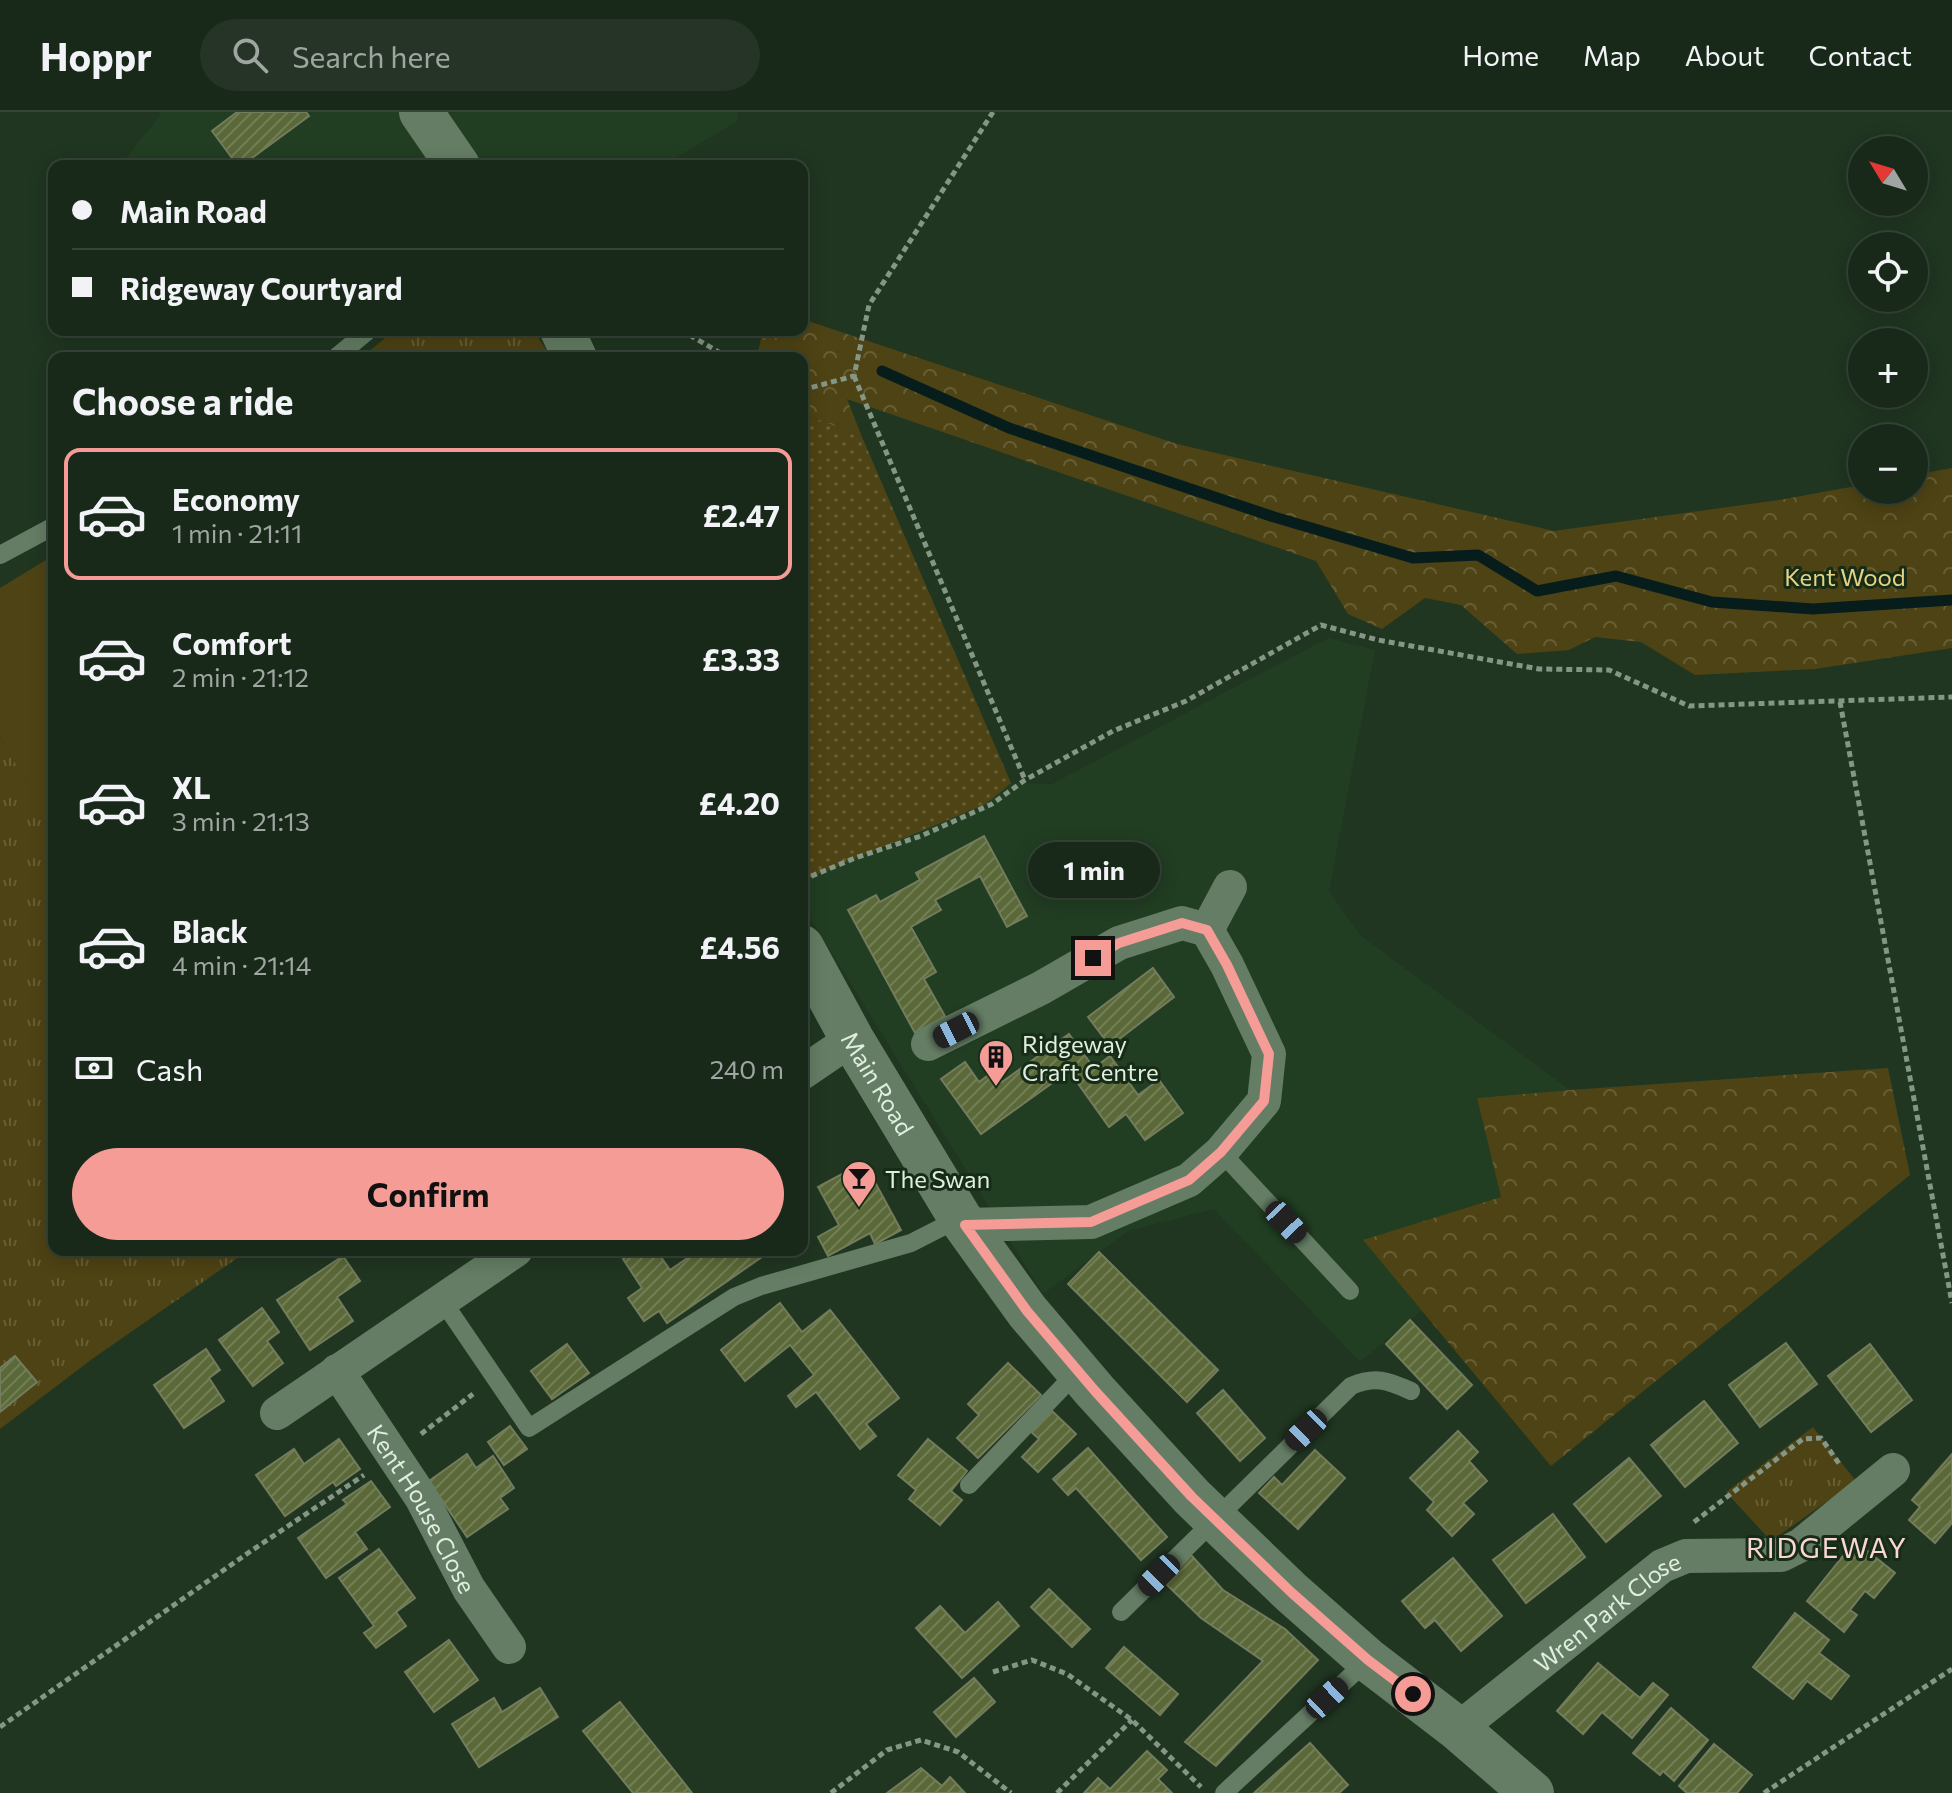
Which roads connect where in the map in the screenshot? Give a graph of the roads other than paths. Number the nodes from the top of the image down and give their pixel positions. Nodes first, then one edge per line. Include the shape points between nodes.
1 (421, 112) edge
2 (454, 160) edge
3 (362, 336) edge
4 (342, 352) edge
5 (48, 529) edge
6 (0, 555) edge
7 (1230, 887) dead end
8 (1207, 930) junction
9 (808, 958) edge
10 (852, 1039) junction
11 (928, 1044) dead end
12 (808, 1069) edge
13 (1221, 1152) junction
14 (962, 1222) junction
15 (507, 1256) edge
16 (1350, 1291) dead end
17 (442, 1300) junction
18 (337, 1371) junction
19 (1078, 1371) junction
20 (1411, 1391) dead end
21 (277, 1413) dead end
22 (1893, 1470) dead end
23 (969, 1485) dead end
24 (1215, 1518) junction
25 (1121, 1612) dead end
26 (509, 1647) dead end
27 (1368, 1660) junction
28 (1458, 1729) junction
29 (1224, 1793) edge
30 (1532, 1793) edge

1 - 2 street
3 - 4 lane
5 - 6 lane
7 - 8 street
8 - 11 street via 1182,923 1119,943
8 - 13 street via 1269,1054 1264,1101
9 - 10 street, Main Road
10 - 12 street
10 - 14 street, Main Road
13 - 14 street via 1189,1180 1091,1222
13 - 16 lane
14 - 17 lane via 911,1243 734,1297 529,1428
14 - 19 street, Main Road
15 - 17 street
17 - 18 street
18 - 21 street
18 - 26 street, Kent House Close via 421,1497 469,1589
19 - 23 lane
19 - 24 street, Main Road
20 - 24 lane via 1387,1380 1351,1386
22 - 28 street, Wren Park Close via 1801,1545 1781,1555 1686,1556 1662,1566
24 - 25 lane
24 - 27 street, Main Road
27 - 28 street, Main Road
27 - 29 lane
28 - 30 street, Main Road

